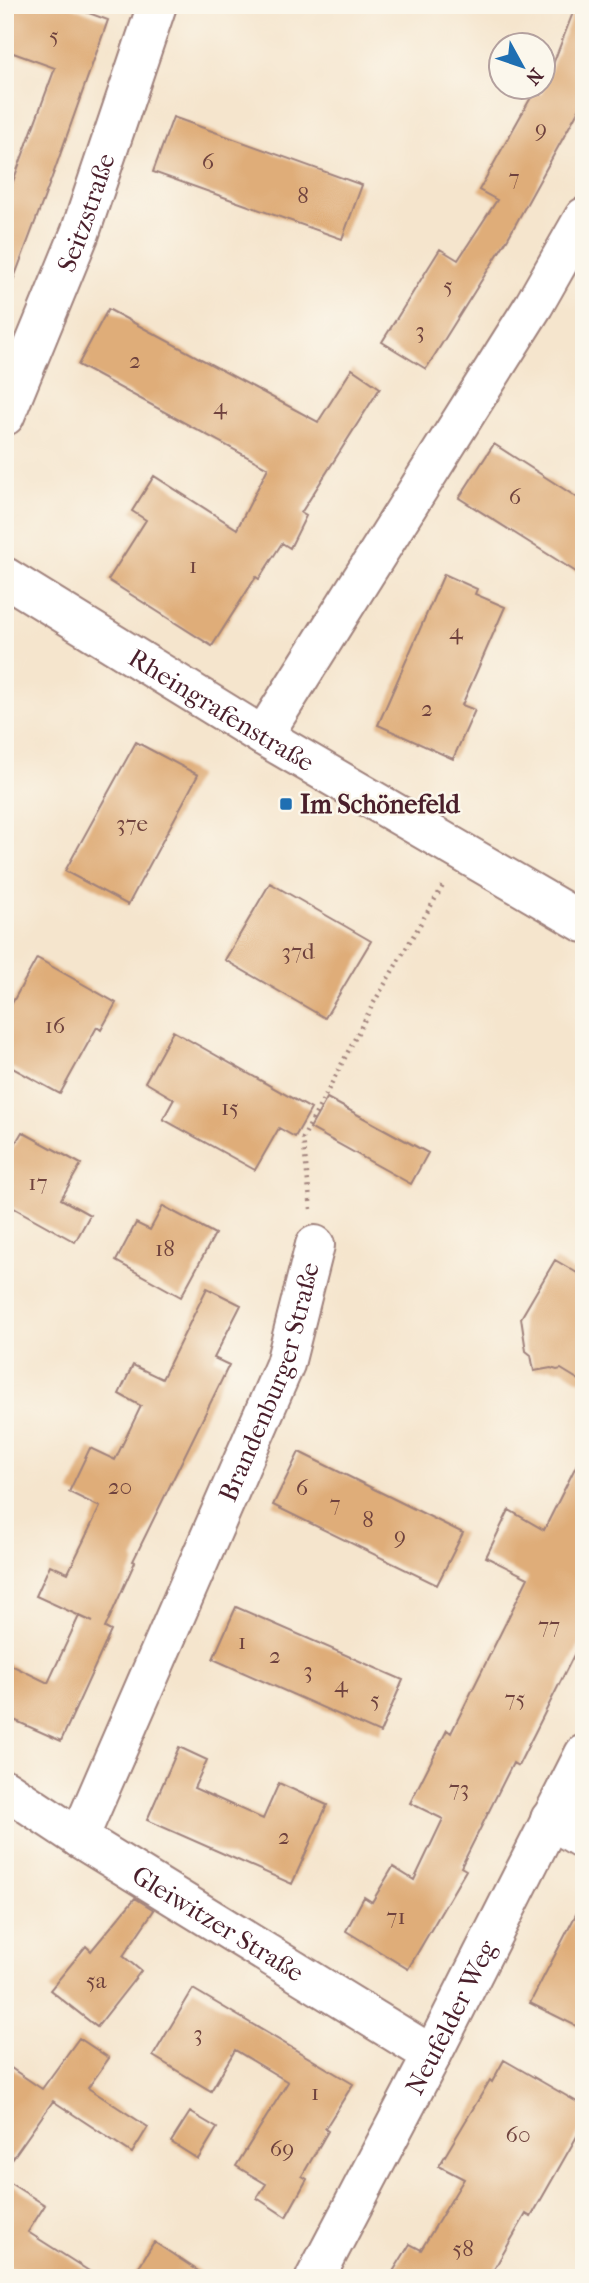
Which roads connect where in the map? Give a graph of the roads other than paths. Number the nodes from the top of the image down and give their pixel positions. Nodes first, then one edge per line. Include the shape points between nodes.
1 (157, 5) edge
2 (584, 216) edge
3 (5, 416) edge
4 (5, 577) edge
5 (263, 736) junction
6 (584, 923) edge
7 (315, 1245) road end
8 (584, 1754) edge
9 (5, 1789) edge
10 (550, 1819) junction
11 (79, 1838) junction
12 (584, 1840) edge
13 (432, 2056) junction
14 (315, 2278) edge

1 - 3 street, Seitzstraße via 80,233
2 - 5 street via 534,305
4 - 5 street, Rheingrafenstraße
5 - 6 street, Rheingrafenstraße
7 - 11 street, Brandenburger Straße via 285,1364
8 - 10 street, Neufelder Weg
9 - 11 street, Gleiwitzer Straße
10 - 12 street
10 - 13 street, Neufelder Weg
11 - 13 street, Gleiwitzer Straße
13 - 14 street, Neufelder Weg

